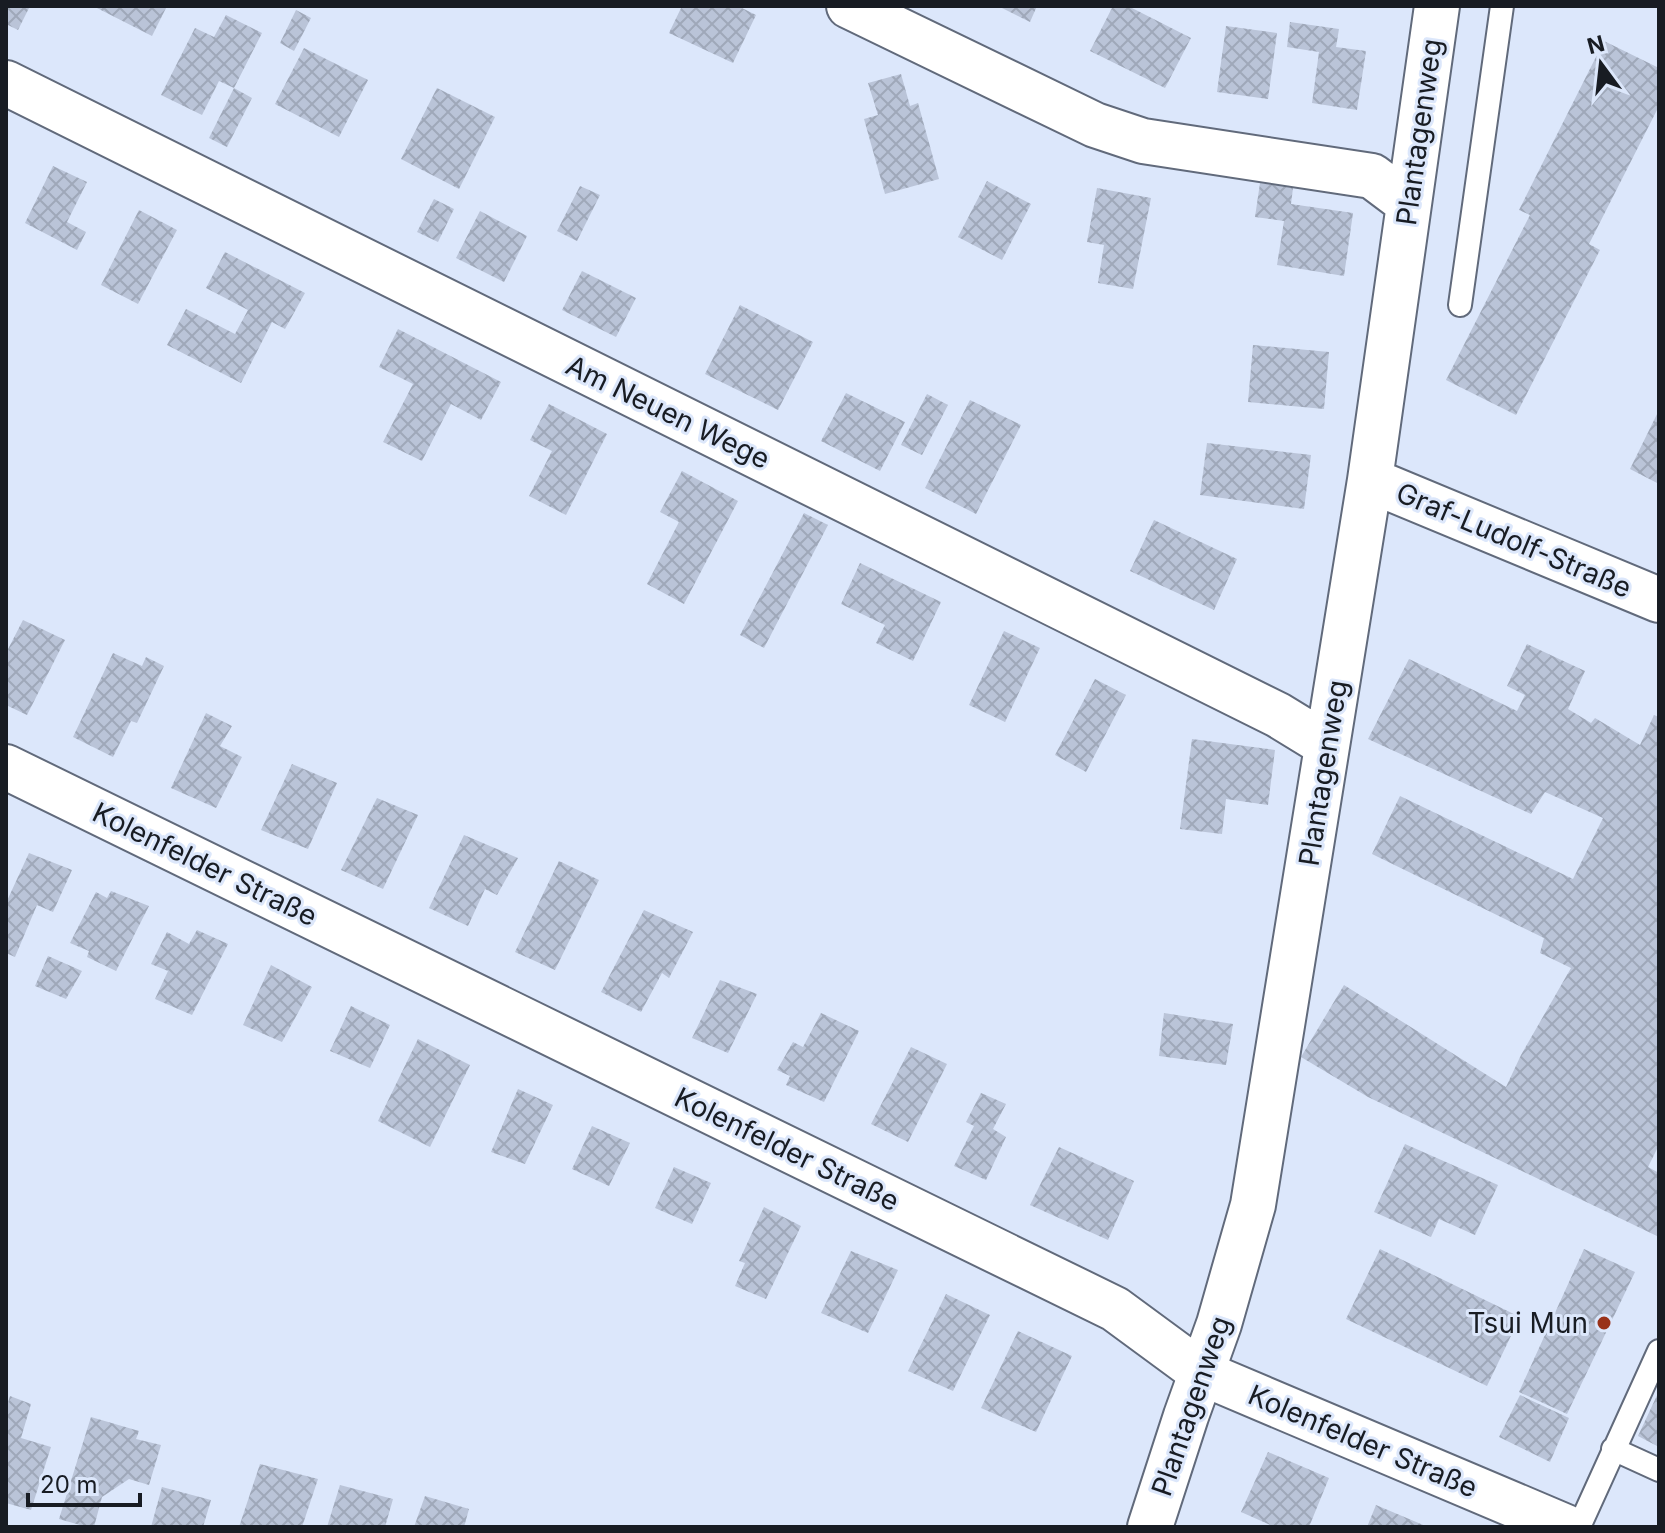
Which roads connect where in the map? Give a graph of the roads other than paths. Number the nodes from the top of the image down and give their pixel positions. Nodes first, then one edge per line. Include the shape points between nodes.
1 (849, 6) edge
2 (1437, 6) edge
3 (1502, 6) edge
4 (6, 83) edge
5 (1408, 203) junction
6 (1460, 305) dead end
7 (1370, 480) junction
8 (1659, 600) edge
9 (1327, 745) junction
10 (6, 767) edge
11 (1659, 1351) edge
12 (1202, 1373) junction
13 (1613, 1449) junction
14 (1659, 1470) edge
15 (1150, 1527) edge
16 (1566, 1527) edge
17 (1579, 1527) edge

1 - 5 street via 1095,125 1143,141 1372,176
2 - 5 street, Plantagenweg
3 - 6 lane
4 - 9 street, Am Neuen Wege via 1264,708
5 - 7 street, Plantagenweg
7 - 8 street, Graf-Ludolf-Straße
7 - 9 street, Plantagenweg
9 - 12 street, Plantagenweg via 1253,1205
10 - 12 street, Kolenfelder Straße via 1115,1309
11 - 13 lane
12 - 15 street, Plantagenweg
12 - 16 street, Kolenfelder Straße
13 - 14 lane
13 - 17 lane

